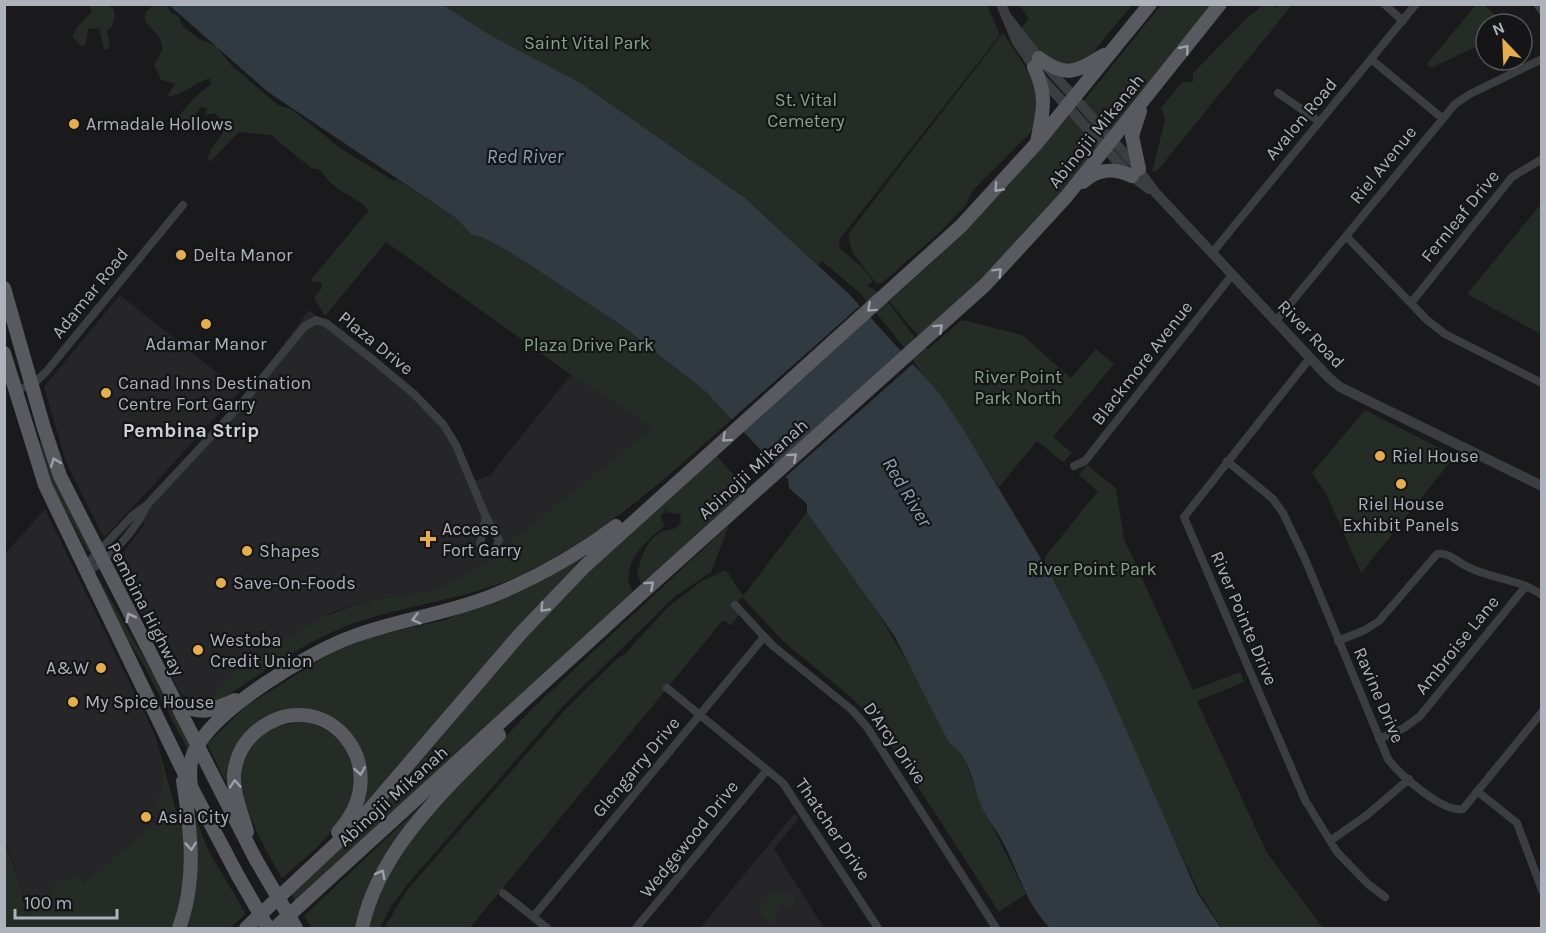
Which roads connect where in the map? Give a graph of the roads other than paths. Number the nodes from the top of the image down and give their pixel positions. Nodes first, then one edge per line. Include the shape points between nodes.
1 (1001, 4) edge
2 (1150, 4) edge
3 (1220, 4) edge
4 (1384, 4) edge
5 (1416, 4) edge
6 (1537, 4) edge
7 (1542, 11) edge
8 (1403, 21) junction
9 (1114, 49) junction
10 (1542, 59) edge
11 (1372, 60) junction
12 (1037, 63) junction
13 (1149, 93) junction
14 (1278, 93) dead end
15 (1071, 102) junction
16 (1442, 118) junction
17 (1320, 122) junction
18 (1108, 143) junction
19 (1036, 144) junction
20 (1542, 159) edge
21 (1136, 173) junction
22 (1065, 197) junction
23 (183, 205) dead end
24 (1347, 237) junction
25 (1212, 254) junction
26 (1232, 275) junction
27 (4, 288) edge
28 (1411, 303) junction
29 (1275, 322) junction
30 (4, 353) edge
31 (1310, 358) junction
32 (1542, 383) edge
33 (32, 385) junction
34 (15, 390) junction
35 (1227, 461) junction
36 (1074, 466) dead end
37 (681, 479) junction
38 (1542, 486) edge
39 (486, 517) dead end
40 (100, 558) junction
41 (86, 570) junction
42 (1526, 586) junction
43 (1542, 596) edge
44 (735, 604) dead end
45 (764, 637) junction
46 (1338, 641) junction
47 (579, 650) junction
48 (667, 688) dead end
49 (256, 692) junction
50 (173, 701) junction
51 (1542, 712) edge
52 (700, 715) junction
53 (1379, 739) junction
54 (197, 748) junction
55 (181, 767) junction
56 (766, 770) junction
57 (1409, 779) junction
58 (191, 788) junction
59 (1477, 791) junction
60 (1329, 841) junction
61 (256, 860) junction
62 (294, 884) junction
63 (1542, 890) edge
64 (503, 893) dead end
65 (309, 897) junction
66 (1385, 897) dead end
67 (533, 917) junction
68 (179, 928) edge
69 (246, 928) edge
70 (268, 928) edge
71 (275, 928) edge
72 (280, 928) edge
73 (296, 928) edge
74 (362, 928) edge
75 (547, 928) edge
76 (636, 928) edge
77 (878, 928) edge
78 (996, 928) edge

1 - 12 street, River Road
2 - 9 main road, Abinojii Mikanah
13 -> 3 main road, Abinojii Mikanah
4 - 8 street
5 - 8 street, Avalon Road
6 - 7 street
8 - 11 street, Avalon Road
9 - 12 main road via 1071,72
9 - 15 main road, Abinojii Mikanah
10 - 16 street, Riel Avenue via 1470,94
11 - 16 street
11 - 17 street, Avalon Road
12 - 15 street, River Road
12 - 19 main road via 1044,102
13 - 18 main road, Abinojii Mikanah
13 - 21 main road via 1132,136
14 - 17 street
15 - 18 street, River Road
15 - 19 main road, Abinojii Mikanah
16 - 24 street, Riel Avenue
17 - 25 street, Avalon Road
18 - 21 street, River Road
18 - 22 main road, Abinojii Mikanah
19 -> 37 main road, Abinojii Mikanah via 961,226
20 - 28 street, Fernleaf Drive via 1512,177
21 - 22 main road via 1095,173
21 - 25 street, River Road
47 -> 22 main road, Abinojii Mikanah via 956,313 1010,260
23 - 33 street, Adamar Road via 62,354
24 - 28 street
24 - 29 street, Riel Avenue
25 - 26 street, River Road
26 - 29 street, River Road
26 - 36 street, Blackmore Avenue via 1085,461
27 - 33 main road, Pembina Highway
28 - 32 street via 1445,334
29 - 31 street, River Road
30 - 34 main road, Pembina Highway
31 - 35 street, River Pointe Drive
31 - 38 street, River Road via 1340,387
33 - 34 street, Adamar Road
40 -> 33 main road, Pembina Highway via 52,455
34 - 41 main road, Pembina Highway via 38,468
35 - 46 street, Ravine Drive via 1273,499 1283,513
35 - 60 street, River Pointe Drive via 1187,510 1185,522 1305,800
37 -> 49 main road via 586,547 536,576 472,603 351,637 304,660
37 -> 62 main road, Abinojii Mikanah via 559,593 380,798
39 - 40 street, Plaza Drive via 443,424 414,394 322,321 309,322 242,403 147,505 140,520
40 - 41 street, Plaza Drive
50 -> 40 main road, Pembina Highway
41 - 55 main road, Pembina Highway
42 - 43 street
42 - 46 street via 1476,571 1448,554 1437,554 1379,621
42 - 53 street, Ambroise Lane via 1420,716 1398,732
44 - 45 street, D'Arcy Drive
45 - 52 street, Glengarry Drive
45 - 78 street, D'Arcy Drive via 867,727
46 - 53 street, Ravine Drive
47 - 65 main road, Abinojii Mikanah
74 -> 47 main road via 377,881 408,834
48 - 52 street, Thatcher Drive
49 - 50 main road via 204,712
49 - 54 main road via 222,718
50 - 54 main road, Pembina Highway
51 - 59 street, Ravine Drive
52 - 56 street, Thatcher Drive
52 - 67 street, Glengarry Drive
53 - 57 street, Ravine Drive via 1392,763
54 - 58 main road via 191,764
54 - 61 main road, Pembina Highway
55 - 58 main road, Pembina Highway
55 -> 68 main road via 192,858 191,881
56 - 76 street, Wedgewood Drive
56 - 77 street, Thatcher Drive via 783,783 801,807
57 - 59 street, Ravine Drive via 1455,811 1463,809
57 - 60 street via 1368,815
58 - 70 main road, Pembina Highway, bridge
59 - 63 street via 1517,823
60 - 66 street, River Pointe Drive
61 -> 62 main road via 236,795 234,773 239,756 250,737 276,720 305,716 325,722 342,733 354,750 362,771 361,794 347,821
61 - 73 main road, Pembina Highway, bridge
62 - 69 main road, Abinojii Mikanah
64 - 67 street
65 - 71 main road, Abinojii Mikanah
65 - 72 main road
67 - 75 street

